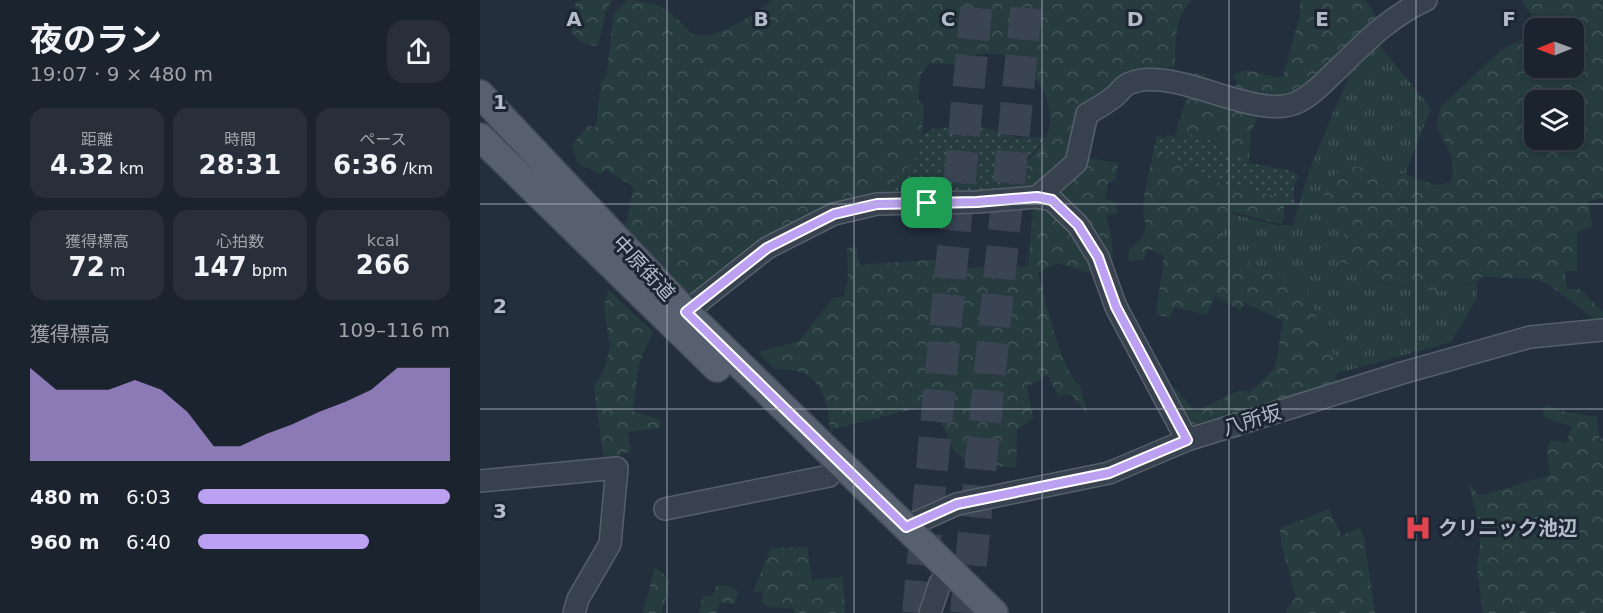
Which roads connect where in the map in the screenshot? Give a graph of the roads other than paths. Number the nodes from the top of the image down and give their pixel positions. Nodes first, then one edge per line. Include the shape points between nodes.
1 (1426, 0) edge
2 (480, 94) edge
3 (480, 137) edge
4 (1037, 197) junction
5 (686, 312) junction
6 (1603, 330) edge
7 (1187, 440) junction
8 (829, 476) junction
9 (480, 481) edge
10 (665, 509) dead end
11 (906, 527) junction
12 (945, 578) junction
13 (574, 613) edge
14 (930, 613) edge
15 (970, 613) edge
16 (994, 613) edge

1 - 4 street via 1379,28 1298,103 1277,108 1198,87 1159,81 1127,84 1087,114 1076,163
2 - 5 main road, 中原街道
3 - 8 main road, 中原街道
4 - 5 street via 877,204 834,214 767,248
4 - 7 street via 1052,200 1078,225 1098,257 1116,307
5 - 11 main road, 中原街道
6 - 7 street, 八所坂 via 1530,337
7 - 11 street, 八所坂 via 1109,473 957,504
8 - 10 street
8 - 12 main road, 中原街道
9 - 13 street via 617,468 610,544
11 - 12 main road, 中原街道
12 - 14 street
12 - 15 main road, 中原街道
12 - 16 main road, 中原街道

